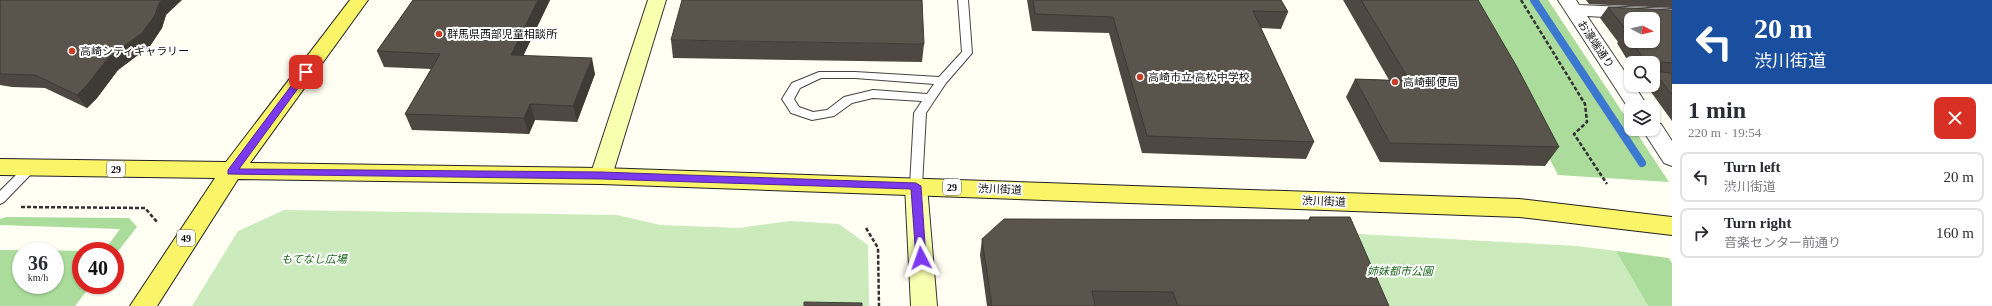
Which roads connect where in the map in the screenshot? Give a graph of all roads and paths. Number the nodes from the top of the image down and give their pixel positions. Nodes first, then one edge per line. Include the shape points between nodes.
1 (359, 0) edge
2 (657, 0) edge
3 (963, 0) edge
4 (1521, 0) edge
5 (1570, 5) edge
6 (1672, 16) edge
7 (1624, 76) edge
8 (942, 81) junction
9 (930, 98) junction
10 (1658, 136) edge
11 (1672, 158) edge
12 (0, 167) edge
13 (30, 168) junction
14 (231, 172) junction
15 (601, 176) junction
16 (1607, 184) dead end
17 (916, 186) junction
18 (0, 198) edge
19 (15, 207) dead end
20 (157, 222) dead end
21 (1672, 226) edge
22 (866, 228) dead end
23 (142, 306) edge
24 (879, 306) edge
25 (924, 306) edge

1 - 14 main road, 49
2 - 15 street
3 - 8 lane via 967,53
4 - 16 path via 1585,104 1587,122 1574,134
5 - 6 street
5 - 7 street, お濠端通り
8 - 9 lane
8 - 9 lane via 819,75 796,86 788,99 795,110 812,116 830,113 848,100 873,94
9 - 17 lane via 920,113
10 - 11 street
12 - 13 main road, 29
13 - 14 main road, 29
13 - 18 lane
14 - 15 main road, 渋川街道 / 29
14 - 23 main road, 49
15 - 17 main road, 渋川街道 / 29
17 - 21 main road, 渋川街道 / 29 via 1519,208
17 - 25 street
19 - 20 path via 145,208
22 - 24 path via 878,248

